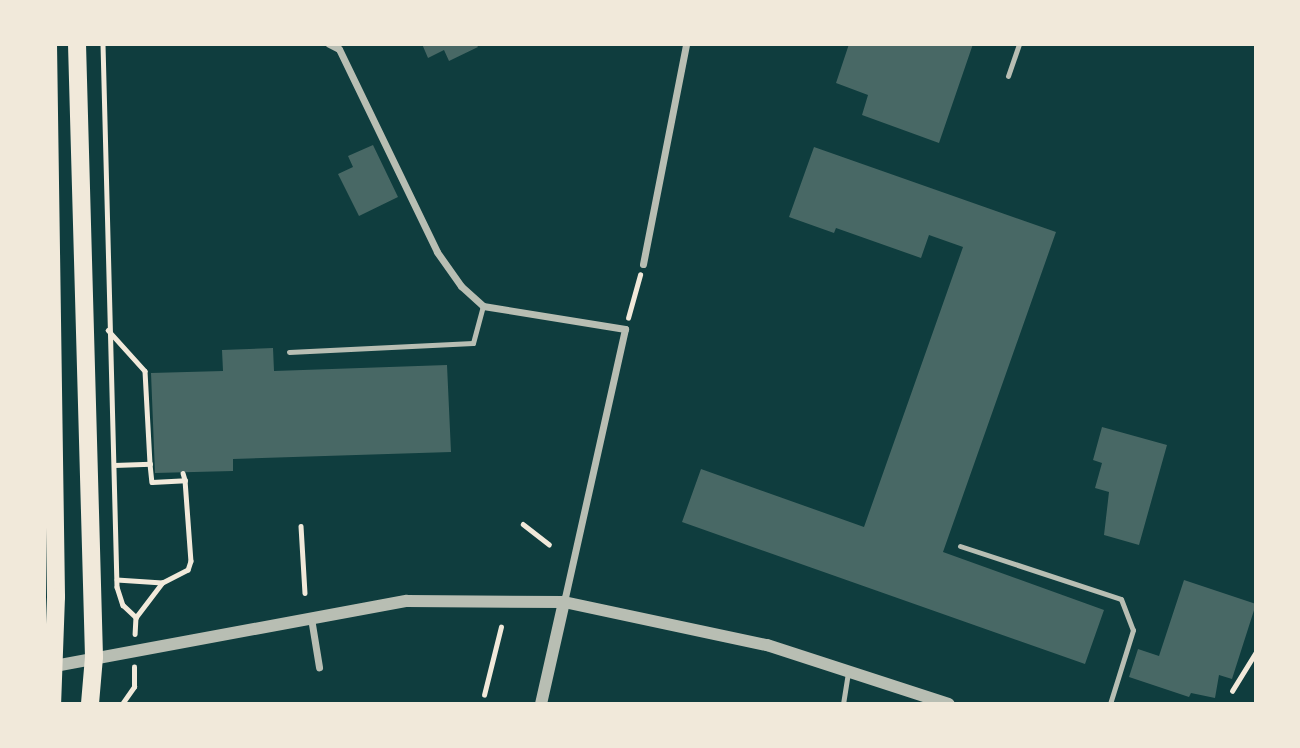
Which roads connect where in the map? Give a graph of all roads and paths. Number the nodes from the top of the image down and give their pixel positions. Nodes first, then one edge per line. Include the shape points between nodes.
1 (48, 44) edge
2 (77, 44) edge
3 (103, 44) edge
4 (328, 44) edge
5 (686, 44) edge
6 (1019, 44) edge
7 (341, 45) edge
8 (1008, 76) dead end
9 (643, 264) joint
10 (483, 306) junction
11 (108, 330) junction
12 (625, 330) junction
13 (289, 352) dead end
14 (150, 464) junction
15 (114, 465) junction
16 (183, 472) dead end
17 (185, 480) junction
18 (523, 524) dead end
19 (301, 526) dead end
20 (549, 544) dead end
21 (960, 546) dead end
22 (117, 580) junction
23 (162, 583) junction
24 (117, 587) dead end
25 (304, 593) dead end
26 (564, 602) junction
27 (136, 617) dead end
28 (310, 618) junction
29 (501, 627) dead end
30 (1256, 652) edge
31 (94, 657) junction
32 (49, 666) edge
33 (319, 667) dead end
34 (848, 669) junction
35 (134, 674) dead end
36 (1232, 691) dead end
37 (484, 695) dead end
38 (52, 704) edge
39 (90, 704) edge
40 (122, 704) edge
41 (541, 704) edge
42 (843, 704) edge
43 (949, 704) edge
44 (1110, 704) edge

1 - 32 main road
2 - 31 main road
3 - 11 path
4 - 7 street
5 - 9 street
6 - 8 lane
7 - 10 street via 437,252 461,286
9 - 12 path
10 - 12 street
10 - 13 lane via 473,343
11 - 14 path via 145,371
11 - 15 path
12 - 26 street
14 - 15 path
14 - 17 path via 152,482
15 - 22 path
16 - 17 path
17 - 23 path via 191,561 188,570
18 - 20 path
19 - 25 path
21 - 44 lane via 1121,599 1133,630
22 - 23 path
22 - 24 path
23 - 27 path
26 - 28 street via 407,601
26 - 34 street via 724,634
26 - 41 street
28 - 31 street
28 - 33 street
29 - 37 path
30 - 36 path
31 - 32 street
31 - 39 main road
32 - 38 main road
34 - 42 lane
34 - 43 street
35 - 40 path via 134,687

